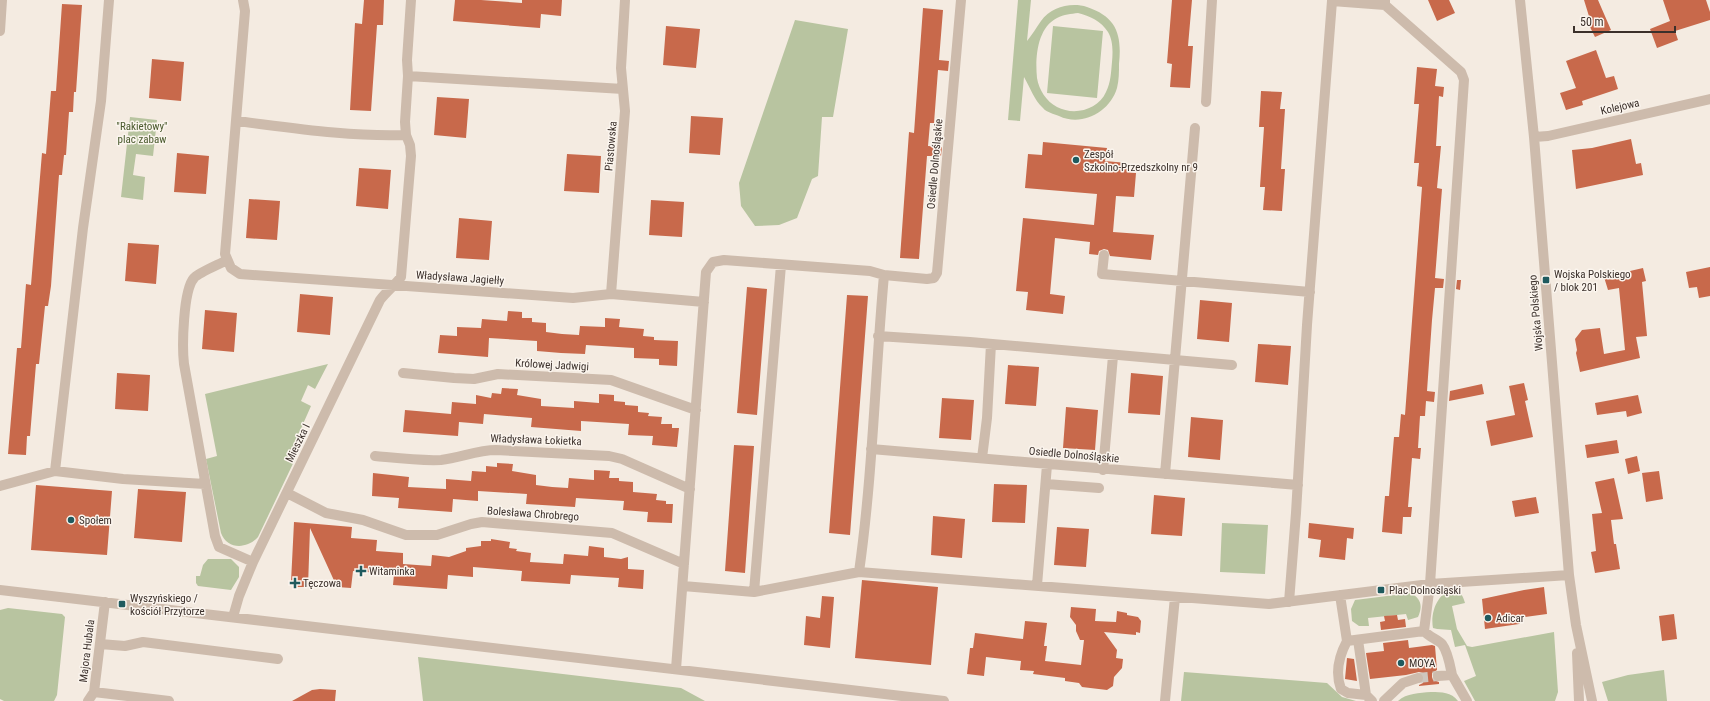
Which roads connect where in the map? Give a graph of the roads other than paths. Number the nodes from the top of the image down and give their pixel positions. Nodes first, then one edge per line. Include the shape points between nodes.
1 (2, 0) edge
2 (109, 0) edge
3 (243, 0) edge
4 (411, 0) edge
5 (625, 0) edge
6 (961, 0) edge
7 (1212, 0) edge
8 (1327, 0) edge
9 (1332, 0) edge
10 (1520, 0) edge
11 (1385, 3) edge
12 (0, 31) edge
13 (408, 76) junction
14 (623, 89) junction
15 (1710, 98) edge
16 (1206, 102) dead end
17 (237, 121) junction
18 (1195, 128) dead end
19 (406, 135) junction
20 (1534, 137) junction
21 (1104, 255) dead end
22 (226, 257) junction
23 (781, 265) junction
24 (884, 275) junction
25 (1182, 282) junction
26 (395, 285) junction
27 (1310, 292) junction
28 (611, 294) junction
29 (704, 302) junction
30 (878, 336) junction
31 (991, 344) junction
32 (1114, 356) junction
33 (1174, 361) junction
34 (1232, 365) dead end
35 (403, 373) dead end
36 (696, 410) junction
37 (871, 449) junction
38 (375, 456) dead end
39 (982, 458) junction
40 (1047, 465) junction
41 (1103, 470) junction
42 (55, 471) junction
43 (1165, 474) junction
44 (205, 484) junction
45 (1046, 484) junction
46 (1298, 485) junction
47 (0, 486) edge
48 (1099, 488) dead end
49 (690, 489) junction
50 (287, 493) junction
51 (252, 562) junction
52 (684, 564) junction
53 (859, 572) junction
54 (1569, 574) junction
55 (1430, 584) junction
56 (1037, 585) junction
57 (683, 586) junction
58 (0, 590) edge
59 (754, 592) junction
60 (1340, 596) junction
61 (1175, 597) junction
62 (105, 602) junction
63 (1289, 602) junction
64 (233, 617) junction
65 (1576, 625) junction
66 (1424, 631) junction
67 (1358, 640) junction
68 (1346, 641) junction
69 (100, 644) junction
70 (278, 659) dead end
71 (676, 669) junction
72 (1452, 675) junction
73 (1438, 676) tunnel mouth
74 (1418, 678) tunnel mouth
75 (94, 692) junction
76 (1369, 698) edge
77 (88, 701) edge
78 (169, 701) edge
79 (944, 701) edge
80 (1165, 701) edge
81 (1384, 701) edge
82 (1467, 701) edge
83 (1579, 701) edge
84 (1592, 701) edge

1 - 12 street
2 - 42 street via 101,101 83,228
3 - 17 street via 245,11
4 - 13 street
5 - 14 street, Piastowska via 621,68
6 - 24 street, Osiedle Dolnośląskie via 937,273 934,278 927,279
7 - 16 street
8 - 9 street
9 - 11 street
9 - 27 street
10 - 20 street, Wojska Polskiego
11 - 55 street via 1461,72 1464,80
13 - 14 street
13 - 19 street
14 - 28 street, Piastowska via 625,111
15 - 20 street, Kolejowa via 1548,136
17 - 19 street via 384,136
17 - 22 street
18 - 25 street
19 - 26 street via 410,145 411,164 403,266 401,277
20 - 54 street, Wojska Polskiego
21 - 25 street via 1102,274
22 - 26 street, Władysława Jagiełły via 232,268 240,274
22 - 44 street via 194,277 188,286 182,344
23 - 24 street, Osiedle Dolnośląskie via 870,271
23 - 29 street, Osiedle Dolnośląskie via 724,260 713,262 706,272
23 - 59 street
24 - 30 street
25 - 27 street
25 - 33 street
26 - 28 street, Władysława Jagiełły via 573,298
26 - 50 street, Mieszka I via 380,300
27 - 46 street
28 - 29 street, Władysława Jagiełły
29 - 36 street
30 - 31 street
30 - 37 street
31 - 32 street
31 - 39 street
32 - 33 street
32 - 41 street
33 - 34 street
33 - 43 street
35 - 36 street, Królowej Jadwigi via 474,379 498,374 611,380
36 - 49 street
37 - 39 street, Osiedle Dolnośląskie
37 - 53 street
38 - 49 street, Władysława Łokietka via 440,460 481,450 496,450 609,456 622,459
39 - 40 street, Osiedle Dolnośląskie
40 - 41 street, Osiedle Dolnośląskie
40 - 45 street
41 - 43 street, Osiedle Dolnośląskie
42 - 44 street via 123,479
42 - 47 street
43 - 46 street, Osiedle Dolnośląskie
44 - 51 street via 219,547
45 - 48 street
45 - 56 street
46 - 63 street
49 - 52 street
50 - 51 street, Mieszka I
50 - 52 street, Bolesława Chrobrego via 326,513 363,520 406,535 437,536 482,522 612,532
51 - 64 street, Mieszka I via 238,596
52 - 57 street
53 - 56 street
53 - 59 street
54 - 55 street
54 - 65 street, Wojska Polskiego
55 - 60 street
55 - 66 street
56 - 61 street
57 - 59 street
57 - 71 street
58 - 62 street
60 - 63 street
60 - 68 street
61 - 63 street via 1269,604
61 - 80 street
62 - 64 street
62 - 69 street, Majora Hubala
64 - 71 street
65 - 83 street, Wojska Polskiego
65 - 84 street, Wojska Polskiego
66 - 67 street
66 - 72 street via 1442,644
67 - 68 street
67 - 76 street
68 - 76 street via 1340,653 1338,680 1341,689
69 - 70 street via 125,646 143,642
69 - 75 street, Majora Hubala
71 - 79 street
72 - 73 street
72 - 82 street
74 - 81 street via 1403,683
75 - 77 street, Majora Hubala
75 - 78 street

